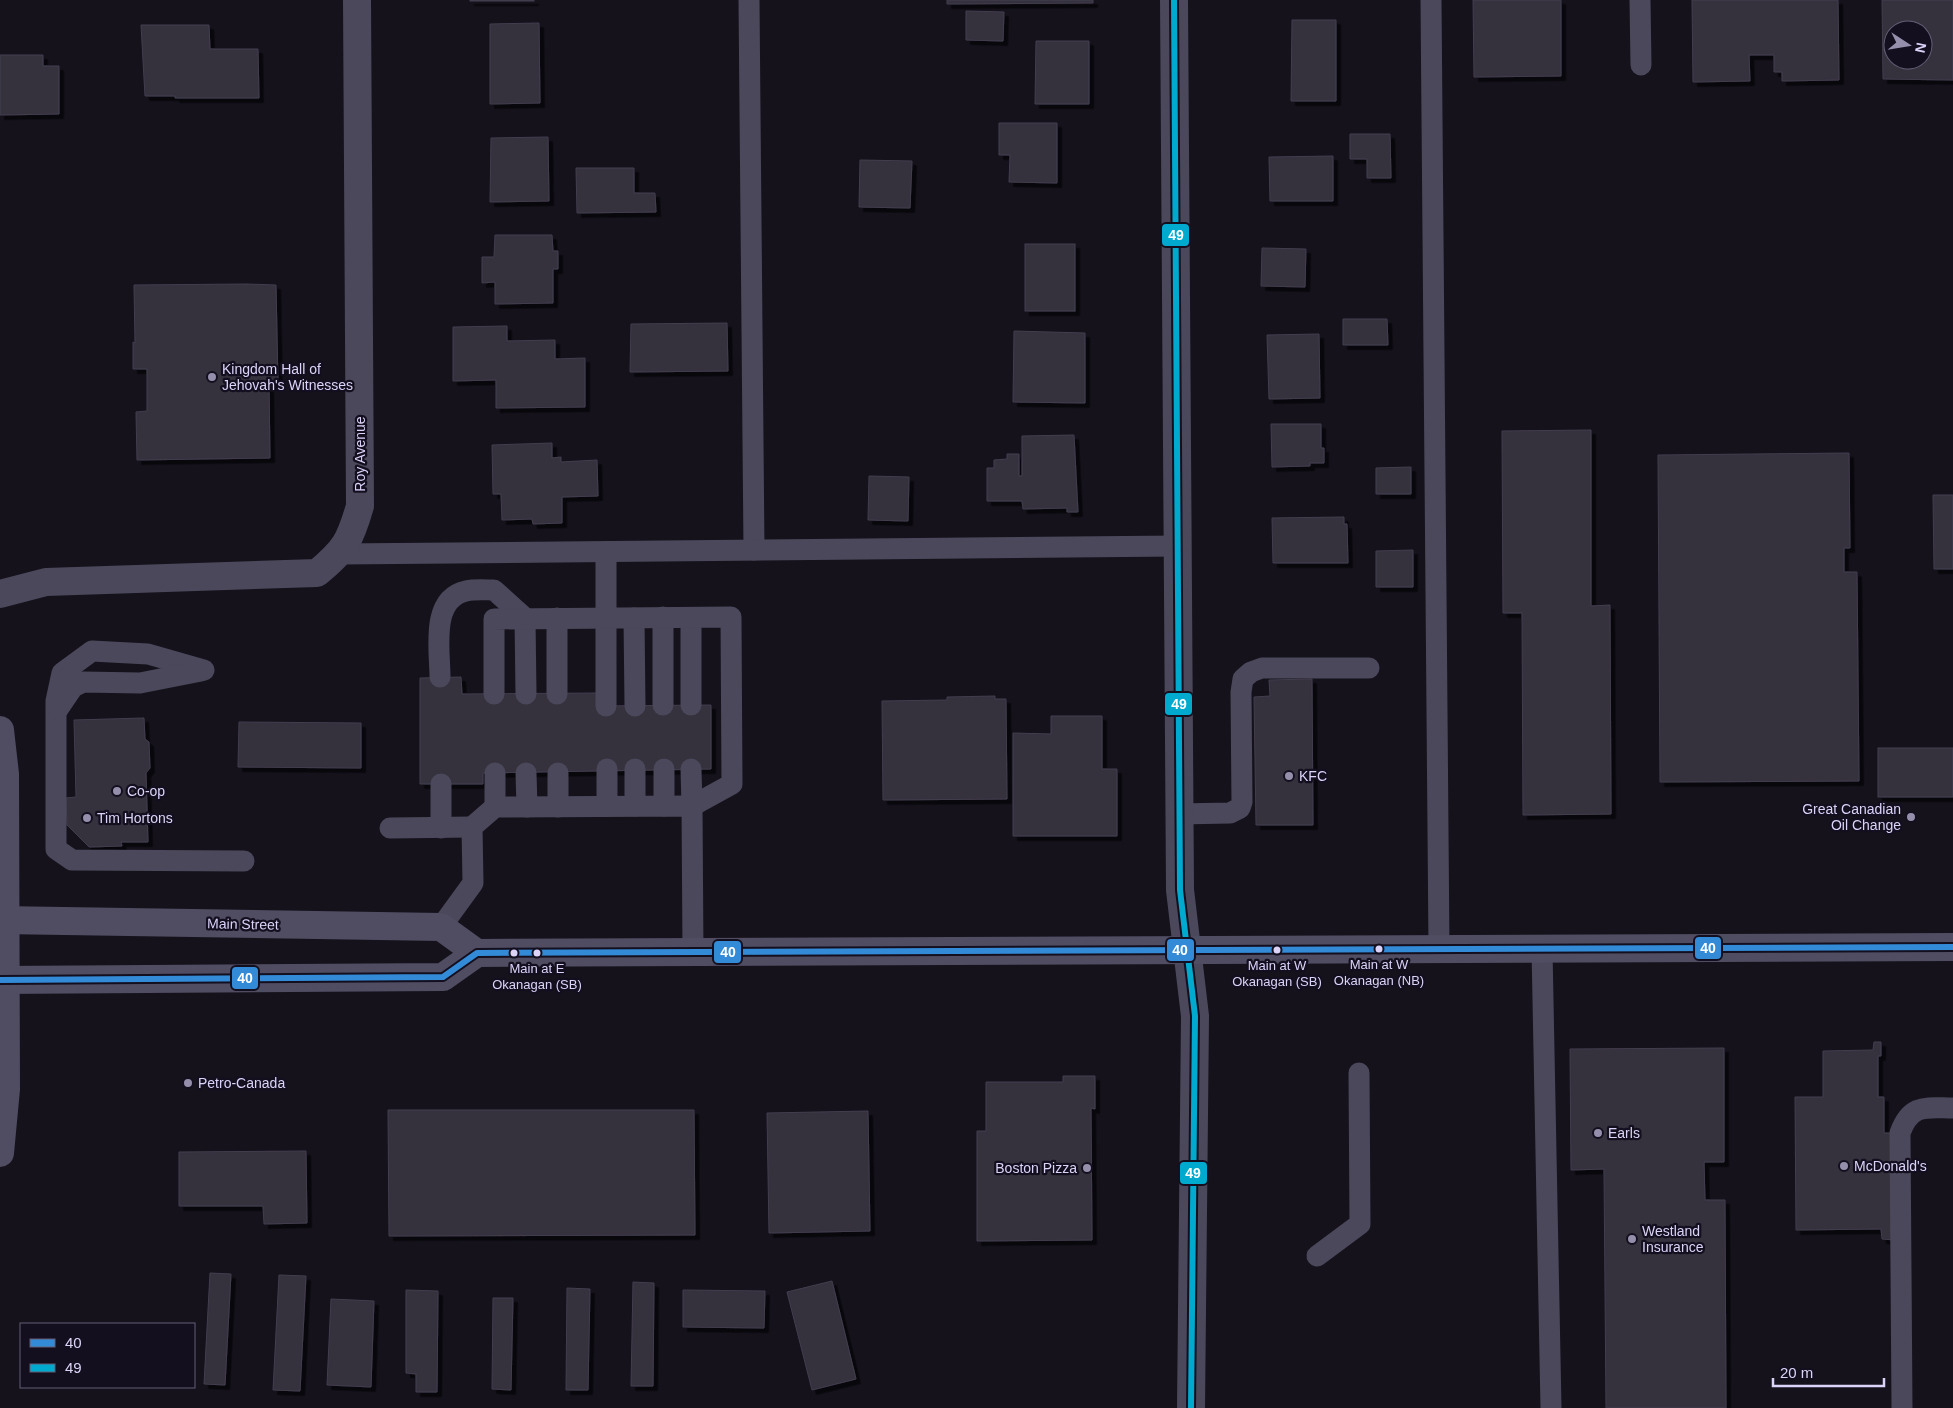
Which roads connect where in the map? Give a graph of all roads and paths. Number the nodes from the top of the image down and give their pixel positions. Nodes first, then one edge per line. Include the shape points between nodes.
1 (357, 0) edge
2 (749, 0) edge
3 (1174, 0) edge
4 (1432, 0) edge
5 (1640, 0) edge
6 (1641, 65) dead end
7 (1178, 546) junction
8 (754, 550) junction
9 (606, 552) junction
10 (340, 554) junction
11 (0, 594) edge
12 (663, 617) junction
13 (525, 618) junction
14 (557, 618) junction
15 (606, 618) junction
16 (634, 618) junction
17 (691, 618) junction
18 (1368, 668) dead end
19 (440, 678) dead end
20 (494, 694) dead end
21 (526, 694) dead end
22 (557, 694) dead end
23 (691, 705) dead end
24 (606, 706) dead end
25 (635, 706) dead end
26 (663, 706) dead end
27 (56, 712) junction
28 (0, 730) edge
29 (607, 769) dead end
30 (635, 769) dead end
31 (664, 769) dead end
32 (691, 769) dead end
33 (495, 773) dead end
34 (526, 773) dead end
35 (558, 773) dead end
36 (441, 784) dead end
37 (607, 806) junction
38 (636, 806) junction
39 (664, 806) junction
40 (692, 806) junction
41 (495, 807) junction
42 (527, 807) junction
43 (558, 807) junction
44 (1179, 814) junction
45 (472, 827) junction
46 (390, 828) dead end
47 (441, 828) junction
48 (244, 861) dead end
49 (2, 920) edge
50 (440, 927) junction
51 (1953, 947) edge
52 (1542, 949) junction
53 (1439, 950) junction
54 (1189, 951) junction
55 (693, 952) junction
56 (477, 953) junction
57 (2, 980) edge
58 (1360, 1073) dead end
59 (1953, 1108) edge
60 (0, 1153) edge
61 (1317, 1256) dead end
62 (1191, 1408) edge
63 (1551, 1408) edge
64 (1902, 1408) edge

1 - 10 street, Roy Avenue via 360,506 352,535
2 - 8 lane
3 - 7 street
4 - 53 lane
5 - 6 lane
7 - 8 lane
7 - 44 street
8 - 9 lane
9 - 10 lane
9 - 15 lane
10 - 11 street, Roy Avenue via 317,573 46,582
12 - 16 lane
12 - 17 lane
12 - 26 lane
13 - 14 lane
13 - 19 lane via 494,590 467,590 456,594 446,603 442,616
13 - 20 lane via 494,618
13 - 21 lane
14 - 15 lane
14 - 22 lane
15 - 16 lane
15 - 24 lane
16 - 25 lane
17 - 23 lane
17 - 40 lane via 731,617 732,784
18 - 44 lane via 1262,668 1252,672 1243,679 1241,692 1240,808 1230,813
27 - 27 lane via 62,673 92,651 148,654 204,670 140,683 83,682 73,687
27 - 48 lane via 56,849 72,860
28 - 49 main road via 5,774
29 - 37 lane
30 - 38 lane
31 - 39 lane
32 - 40 lane
33 - 41 lane
34 - 42 lane
35 - 43 lane
36 - 47 lane
37 - 38 lane
37 - 43 lane
38 - 39 lane
39 - 40 lane
40 - 55 lane
41 - 42 lane
41 - 45 lane
42 - 43 lane
44 - 54 street via 1180,890
45 - 47 lane
45 - 50 lane via 473,883
46 - 47 lane
49 - 50 main road, Main Street
49 - 57 main road
50 - 56 main road
51 - 52 main road
52 - 53 main road
52 - 63 lane
53 - 54 main road
54 - 55 main road
54 - 62 street via 1195,1016
55 - 56 main road
56 - 57 main road via 442,977
57 - 60 main road via 6,1089
58 - 61 lane via 1360,1224
59 - 64 lane via 1913,1111 1900,1133

